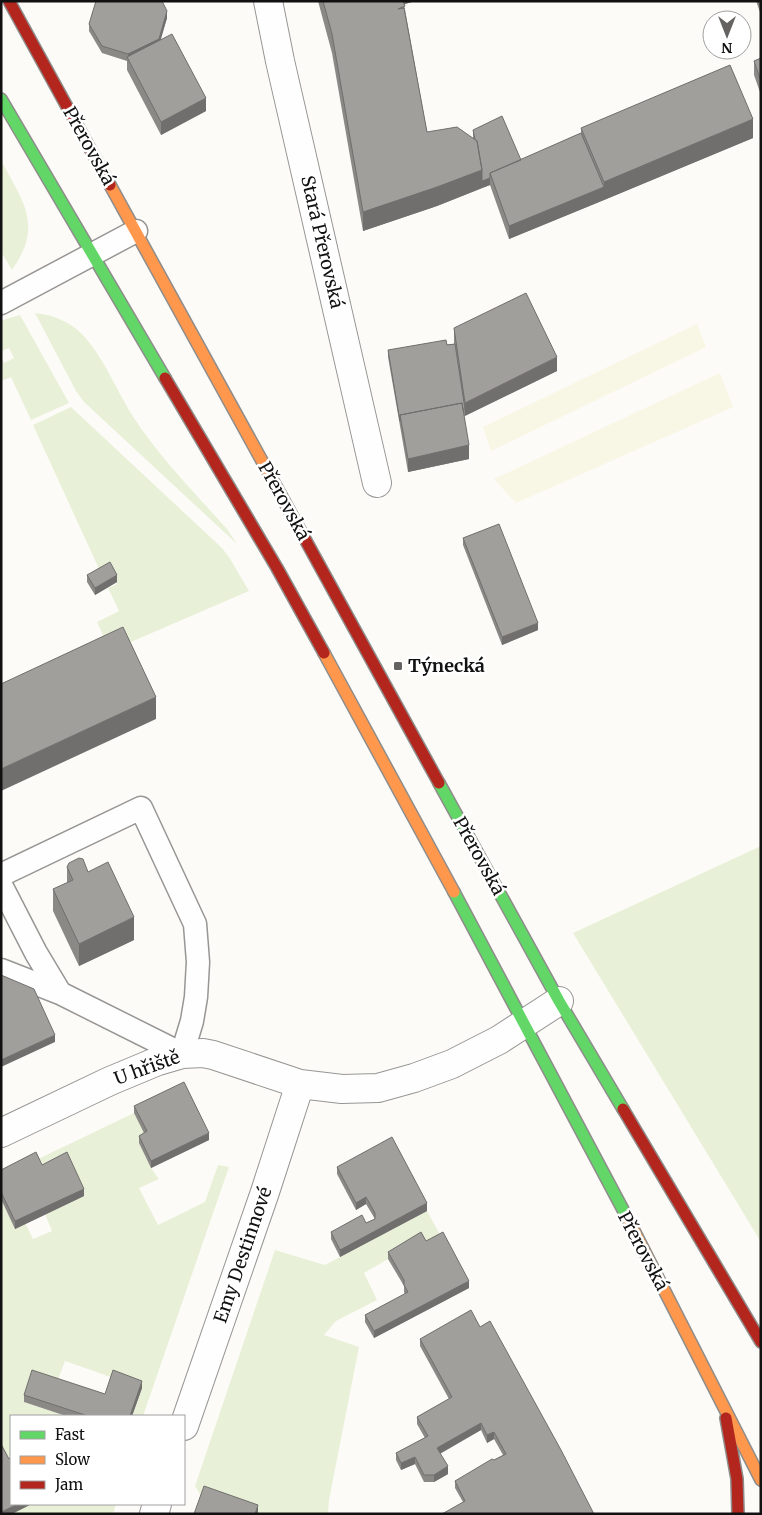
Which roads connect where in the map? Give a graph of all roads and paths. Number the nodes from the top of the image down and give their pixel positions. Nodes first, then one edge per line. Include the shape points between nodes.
1 (9, 1) edge
2 (268, 1) edge
3 (1, 99) edge
4 (136, 231) junction
5 (92, 255) junction
6 (1, 303) edge
7 (377, 483) dead end
8 (1, 875) edge
9 (1, 884) edge
10 (1, 970) edge
11 (60, 993) junction
12 (559, 1001) junction
13 (524, 1023) junction
14 (182, 1054) junction
15 (300, 1084) junction
16 (1, 1133) edge
17 (750, 1322) junction
18 (761, 1335) edge
19 (761, 1342) edge
20 (723, 1404) junction
21 (185, 1423) edge
22 (761, 1480) edge
23 (738, 1514) edge

1 - 4 main road, Přerovská
2 - 7 street, Stará Přerovská
3 - 5 main road, Přerovská
4 - 5 lane
4 - 12 main road, Přerovská
5 - 6 lane
5 - 13 main road, Přerovská via 277,568
8 - 14 lane via 141,808 195,924 196,997
9 - 11 lane
10 - 11 lane
11 - 14 lane
12 - 13 street
12 - 17 main road, Přerovská
13 - 15 street via 452,1064 378,1088 342,1089
13 - 20 main road, Přerovská
14 - 15 street, U hřiště via 213,1055
14 - 16 street, U hřiště via 110,1081
15 - 21 street, Emy Destinnové
17 - 18 main road
17 - 19 main road, Přerovská
20 - 22 main road, Přerovská
20 - 23 main road via 732,1451

